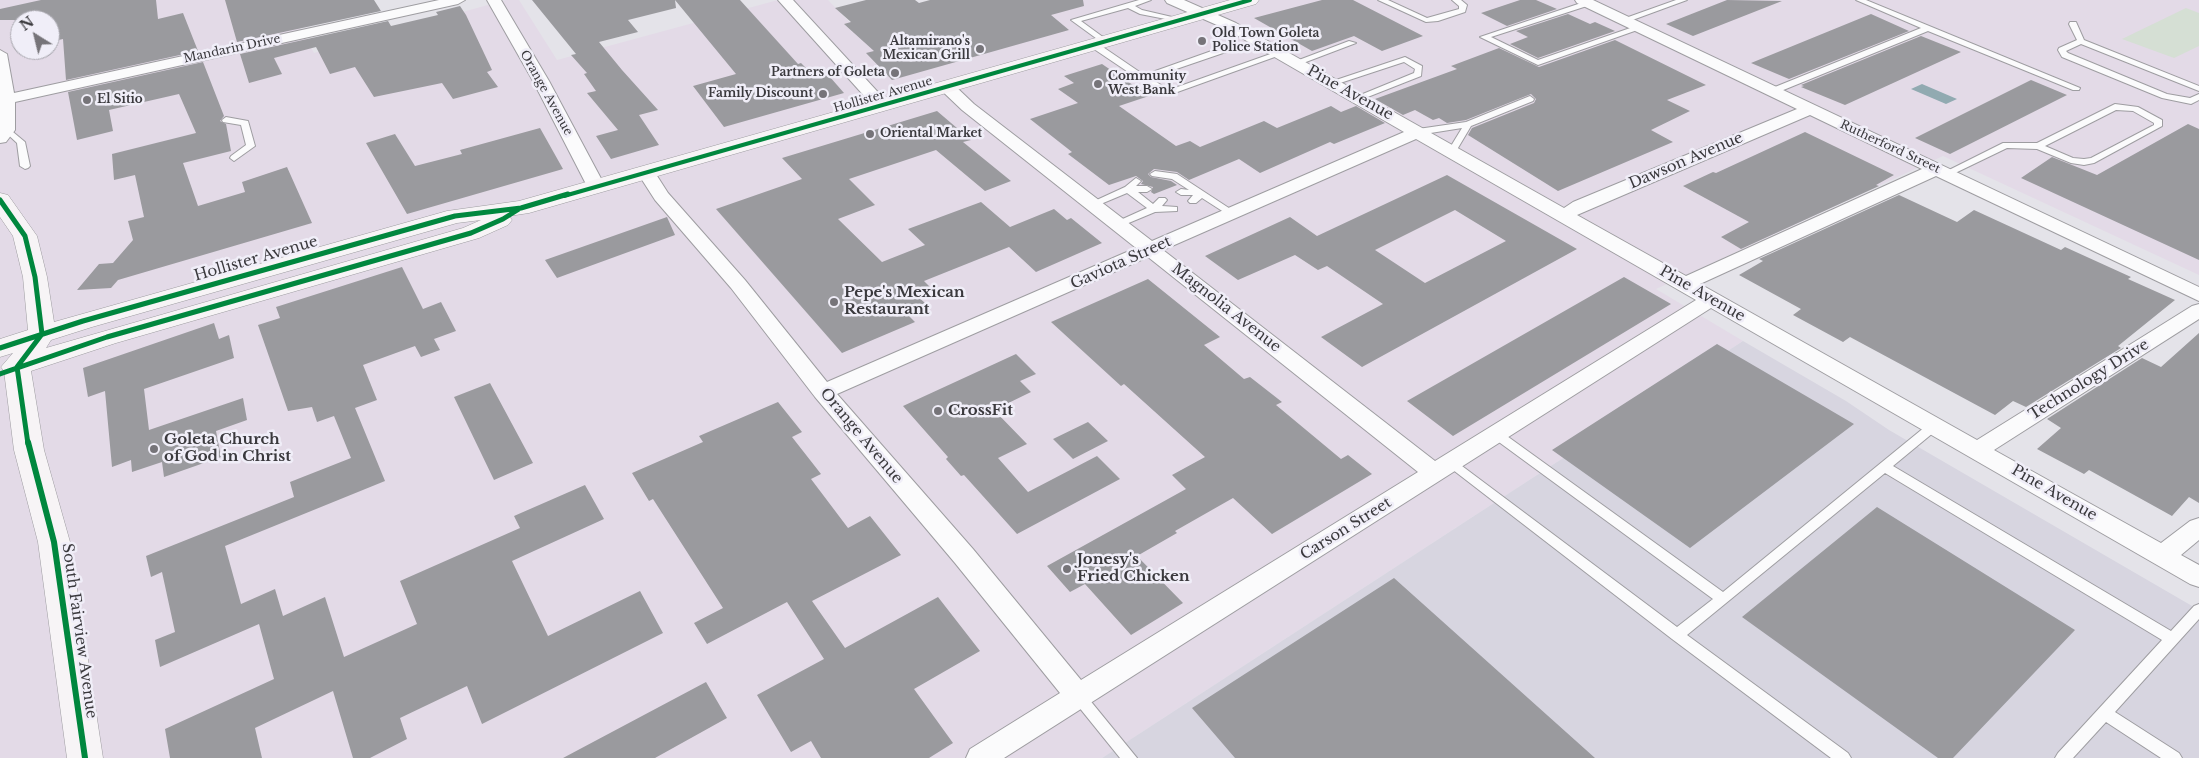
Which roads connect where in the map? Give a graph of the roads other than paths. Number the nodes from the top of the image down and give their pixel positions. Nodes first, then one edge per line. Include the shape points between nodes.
1 (458, 0) edge
2 (494, 0) edge
3 (785, 0) edge
4 (1146, 0) edge
5 (1172, 0) edge
6 (1250, 0) edge
7 (1382, 0) edge
8 (1456, 0) edge
9 (1683, 0) edge
10 (1860, 0) edge
11 (1584, 1) edge
12 (1129, 5) junction
13 (1203, 14) junction
14 (1180, 20) junction
15 (1631, 24) junction
16 (2073, 24) dead end
17 (1928, 28) junction
18 (2081, 41) junction
19 (1099, 43) junction
20 (1352, 44) dead end
21 (1223, 50) dead end
22 (1287, 58) junction
23 (1, 63) edge
24 (1143, 78) junction
25 (1330, 83) junction
26 (947, 87) junction
27 (2076, 88) dead end
28 (2199, 89) edge
29 (1773, 91) junction
30 (2199, 97) edge
31 (1357, 98) junction
32 (1530, 99) dead end
33 (881, 105) junction
34 (1810, 109) junction
35 (4, 119) edge
36 (226, 120) dead end
37 (1468, 124) junction
38 (1418, 132) junction
39 (2038, 146) junction
40 (1452, 151) junction
41 (234, 158) dead end
42 (25, 166) dead end
43 (1941, 171) junction
44 (646, 172) junction
45 (1155, 174) dead end
46 (1136, 181) dead end
47 (596, 186) junction
48 (1128, 189) junction
49 (1147, 189) dead end
50 (1181, 192) dead end
51 (1201, 193) junction
52 (0, 200) edge
53 (1162, 200) dead end
54 (1193, 201) dead end
55 (1093, 204) junction
56 (521, 208) junction
57 (1154, 209) junction
58 (1174, 209) dead end
59 (1233, 214) junction
60 (1564, 216) junction
61 (1119, 224) junction
62 (1152, 250) junction
63 (1685, 284) junction
64 (2199, 295) edge
65 (1711, 299) junction
66 (2199, 310) edge
67 (42, 334) junction
68 (4, 362) edge
69 (823, 392) junction
70 (1935, 425) junction
71 (1496, 434) junction
72 (1978, 449) junction
73 (1885, 467) junction
74 (1442, 468) junction
75 (2199, 527) edge
76 (2162, 556) junction
77 (2199, 577) edge
78 (1723, 599) junction
79 (2199, 610) edge
80 (2194, 625) edge
81 (1677, 634) junction
82 (2172, 639) junction
83 (1079, 697) junction
84 (2104, 713) junction
85 (85, 758) edge
86 (980, 758) edge
87 (1129, 758) edge
88 (1843, 758) edge
89 (2063, 758) edge
90 (2174, 758) edge

1 - 35 street, Mandarin Drive
2 - 47 street, Orange Avenue
3 - 33 street
4 - 12 lane
5 - 13 street, Pine Avenue
6 - 13 main road, Hollister Avenue
7 - 8 lane via 1426,20 1462,10 1463,5
9 - 15 lane
10 - 17 lane
11 - 15 street, Rutherford Street
11 - 15 lane via 1484,37 1538,63
12 - 14 lane via 1140,12
12 - 19 lane via 1075,20
13 - 14 main road, Hollister Avenue
13 - 22 street, Pine Avenue
14 - 19 main road, Hollister Avenue
15 - 29 street, Rutherford Street
16 - 18 lane
17 - 27 lane
17 - 29 lane
18 - 28 lane
18 - 30 lane via 2062,50 2064,55 2165,96 2192,101
19 - 24 lane
19 - 26 main road, Hollister Avenue
20 - 22 lane
21 - 24 lane
22 - 24 lane via 1173,93 1163,91
22 - 25 street, Pine Avenue
23 - 35 street
25 - 31 street, Pine Avenue
25 - 31 lane via 1405,59 1419,68 1418,74
26 - 33 main road, Hollister Avenue
26 - 55 street, Magnolia Avenue
29 - 34 street, Rutherford Street
31 - 38 street, Pine Avenue
32 - 37 lane
33 - 44 main road, Hollister Avenue
34 - 43 street, Rutherford Street
34 - 60 street, Dawson Avenue via 1580,206
35 - 42 lane via 21,142
36 - 41 lane via 245,123 251,146
37 - 38 lane
37 - 40 lane
38 - 40 street, Pine Avenue
38 - 59 street, Gaviota Street
39 - 39 lane via 2084,162 2094,160 2158,126 2159,122 2134,109 2115,108
39 - 43 lane via 2006,146
40 - 60 street, Pine Avenue
43 - 63 street
43 - 64 street, Rutherford Street
44 - 47 main road, Hollister Avenue
44 - 69 street, Orange Avenue via 660,196 738,284
45 - 51 lane
46 - 48 lane
47 - 56 main road, Hollister Avenue
48 - 49 lane
48 - 55 lane
48 - 57 lane
50 - 51 lane
51 - 54 lane
51 - 59 lane
52 - 67 main road via 18,224 27,244
53 - 57 lane
55 - 61 street, Magnolia Avenue
56 - 67 main road, Hollister Avenue via 455,216
56 - 68 main road, Hollister Avenue via 471,233 107,337
57 - 58 lane
57 - 61 lane
59 - 62 street, Gaviota Street
60 - 63 street, Pine Avenue
61 - 62 street, Magnolia Avenue
62 - 69 street, Gaviota Street
62 - 74 street, Magnolia Avenue
63 - 65 street, Pine Avenue
65 - 70 street, Pine Avenue
65 - 71 street, Carson Street
66 - 72 street, Technology Drive
67 - 68 main road
68 - 85 main road, South Fairview Avenue via 57,557
69 - 83 street, Orange Avenue via 964,556
70 - 72 street, Pine Avenue
70 - 73 lane
71 - 74 street, Carson Street
71 - 78 lane
72 - 76 street, Pine Avenue
73 - 78 lane
73 - 82 lane
74 - 81 lane
74 - 83 street, Carson Street
75 - 76 street
76 - 77 street, Pine Avenue
78 - 81 lane
79 - 80 lane
80 - 82 lane
81 - 88 lane
82 - 84 lane
83 - 86 street, Carson Street
83 - 87 lane
84 - 89 lane
84 - 90 lane

